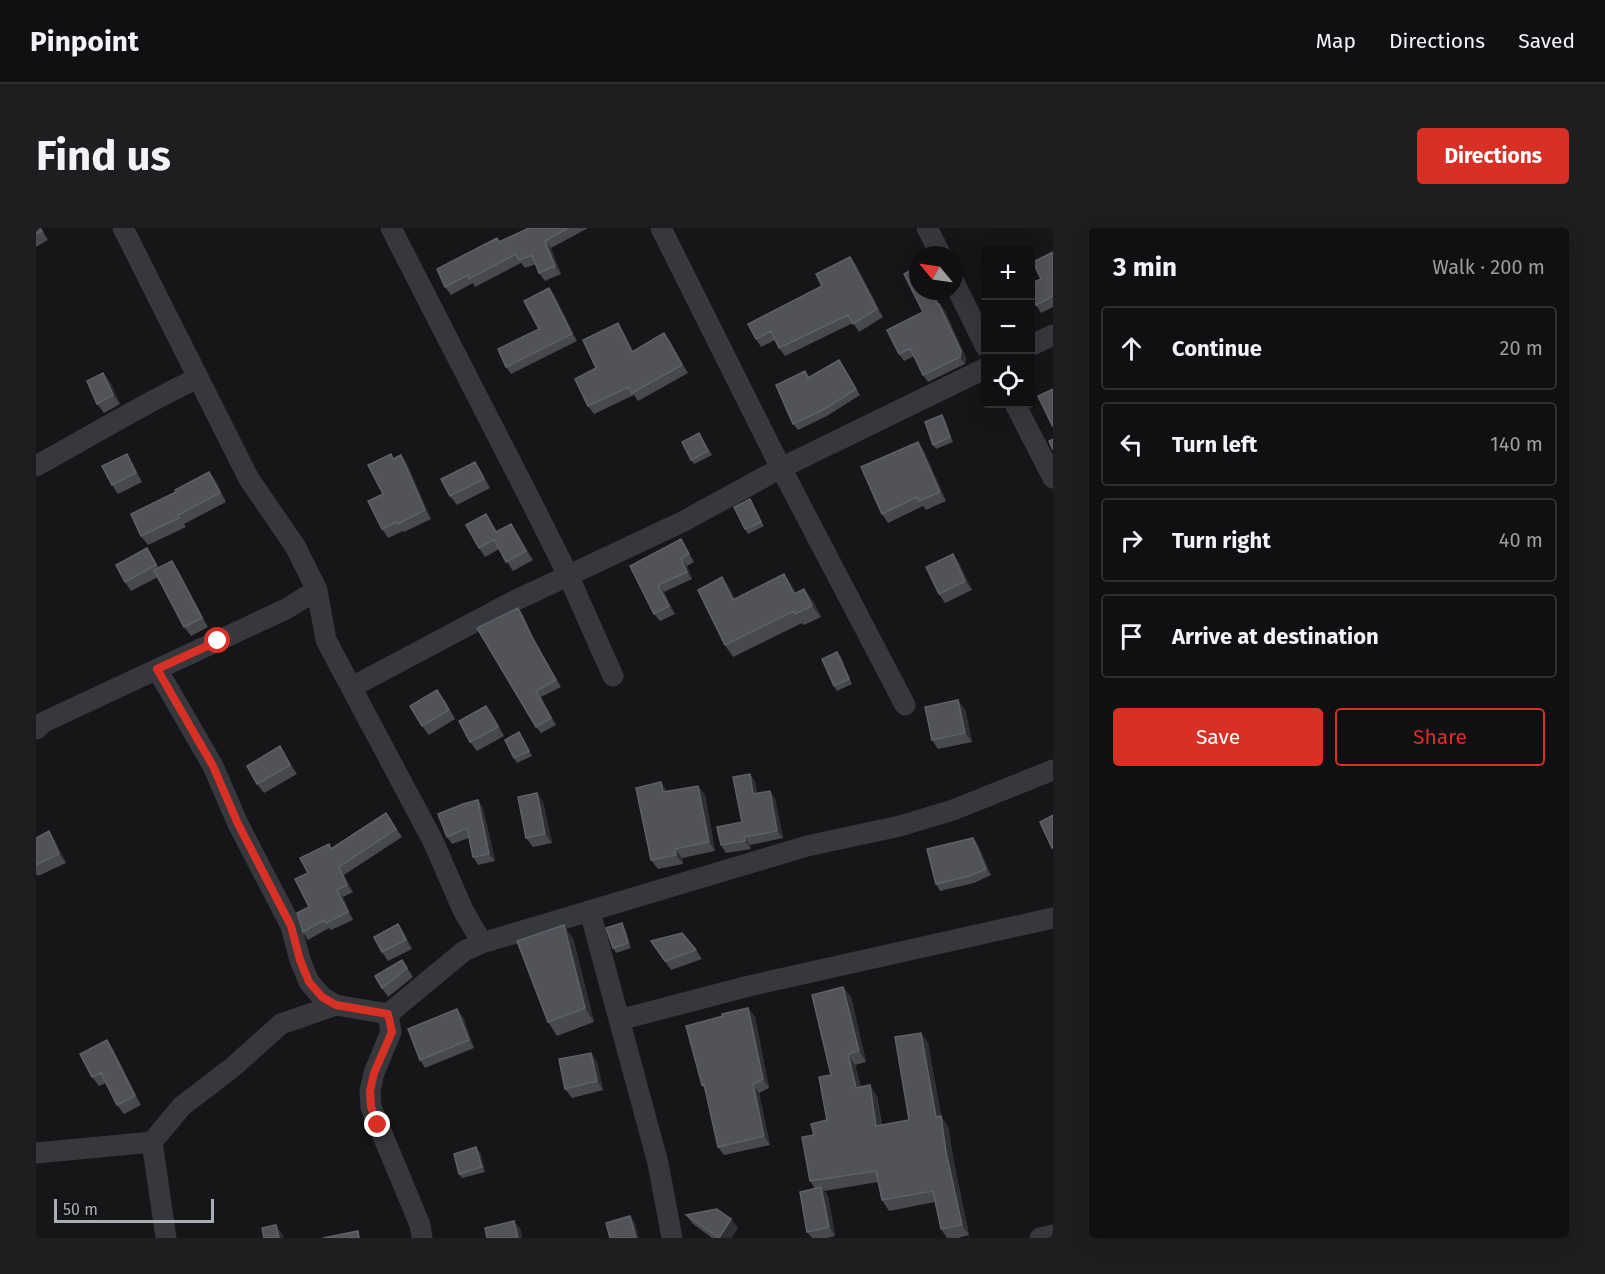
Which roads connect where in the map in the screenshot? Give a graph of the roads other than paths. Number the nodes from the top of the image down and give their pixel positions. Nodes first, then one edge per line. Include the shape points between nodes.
1 (123, 228) edge
2 (391, 228) edge
3 (661, 228) edge
4 (927, 228) edge
5 (936, 246) edge
6 (963, 300) edge
7 (1053, 335) edge
8 (981, 337) edge
9 (1035, 344) edge
10 (981, 370) edge
11 (198, 378) junction
12 (1017, 408) edge
13 (36, 466) edge
14 (781, 468) junction
15 (1053, 478) edge
16 (568, 575) junction
17 (317, 590) junction
18 (157, 669) junction
19 (613, 676) dead end
20 (352, 687) junction
21 (905, 705) dead end
22 (36, 729) edge
23 (1053, 770) edge
24 (590, 912) junction
25 (1053, 918) edge
26 (482, 943) junction
27 (336, 1005) junction
28 (388, 1014) junction
29 (619, 1020) junction
30 (152, 1142) junction
31 (36, 1153) edge
32 (1053, 1235) edge
33 (166, 1238) edge
34 (422, 1238) edge
35 (672, 1238) edge
36 (1040, 1238) edge

1 - 11 street
2 - 16 street
3 - 14 street
4 - 5 street
6 - 8 street
7 - 9 street
10 - 14 street
11 - 13 street
11 - 17 street via 249,479 295,546
12 - 15 street
14 - 16 street via 681,522
14 - 21 street
16 - 19 street
16 - 20 street
17 - 18 street via 286,609
17 - 20 street via 326,640
18 - 22 street
18 - 27 street via 213,766 291,926 309,982
20 - 26 street
23 - 24 street via 910,823 807,846
24 - 26 street
24 - 29 street
25 - 29 street via 749,986
26 - 28 street via 464,951
27 - 28 street
27 - 30 street via 281,1024 182,1106
28 - 34 street via 392,1032 374,1073 371,1107
29 - 35 street via 658,1163
30 - 31 street
30 - 33 street
32 - 36 street

